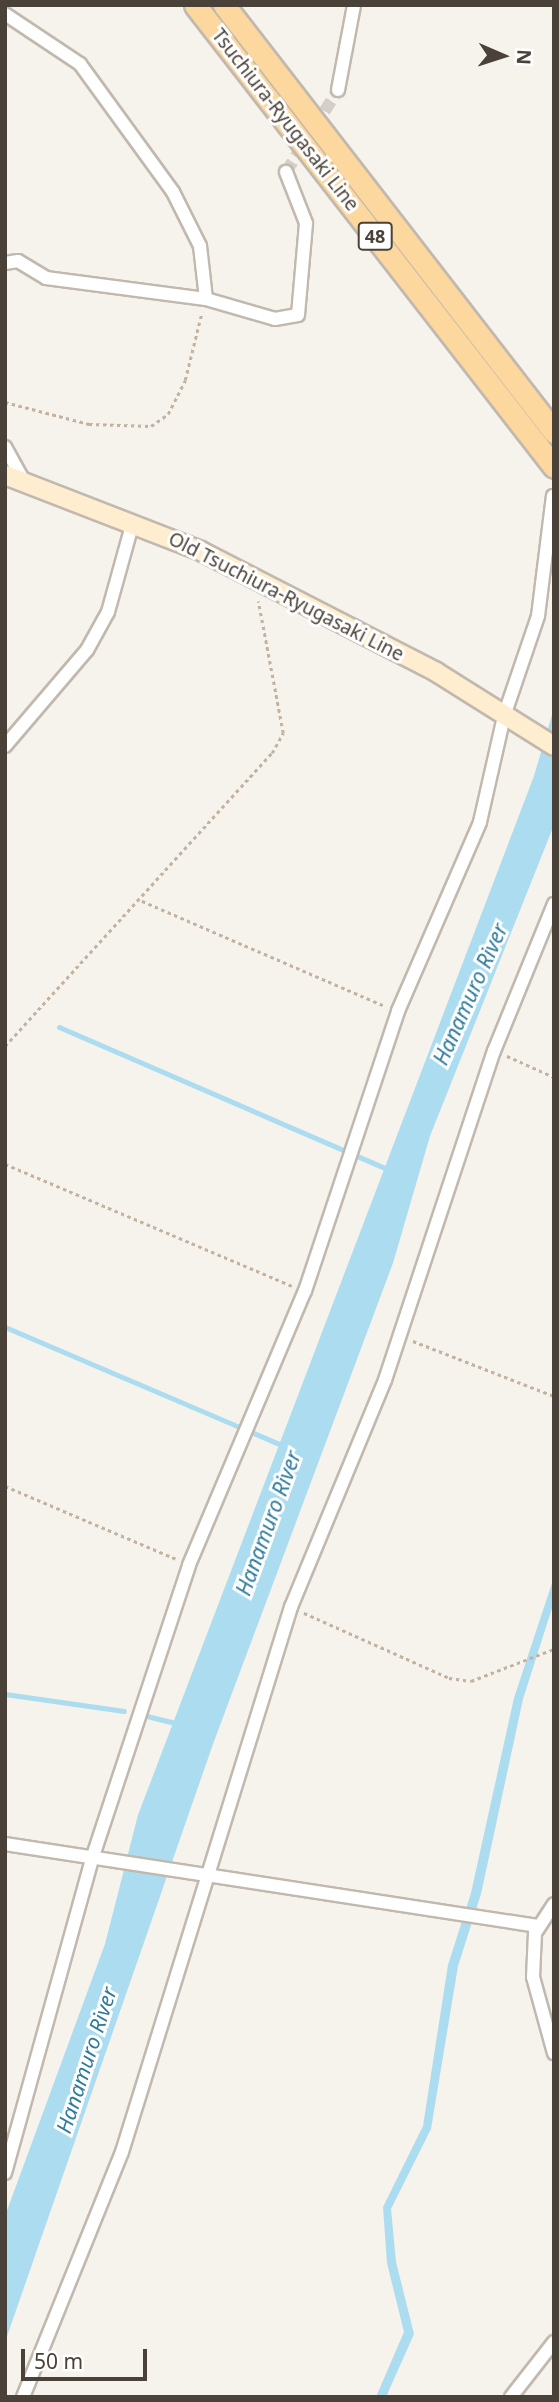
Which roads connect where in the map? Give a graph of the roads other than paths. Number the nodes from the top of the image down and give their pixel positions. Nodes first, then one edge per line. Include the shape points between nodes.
1 (195, 5) edge
2 (224, 5) edge
3 (354, 5) edge
4 (5, 14) edge
5 (338, 90) tunnel mouth
6 (286, 173) dead end
7 (5, 263) edge
8 (206, 299) junction
9 (554, 432) edge
10 (5, 447) edge
11 (554, 467) edge
12 (5, 475) edge
13 (24, 481) junction
14 (553, 496) edge
15 (133, 522) junction
16 (509, 719) junction
17 (5, 746) edge
18 (554, 746) edge
19 (554, 904) edge
20 (5, 1844) edge
21 (93, 1856) junction
22 (206, 1874) junction
23 (554, 1904) edge
24 (538, 1926) junction
25 (554, 2053) edge
26 (5, 2173) edge
27 (554, 2342) edge
28 (514, 2396) edge
29 (23, 2397) edge

1 - 11 main road, Tsuchiura-Ryugasaki Line / 48
2 - 9 main road, Tsuchiura-Ryugasaki Line / 48
3 - 5 street
4 - 8 street via 80,64 173,192 200,246
6 - 8 street via 306,223 298,315 275,318
7 - 8 street via 18,261 46,278
10 - 13 street
12 - 13 street, Old Tsuchiura-Ryugasaki Line
13 - 15 street, Old Tsuchiura-Ryugasaki Line
14 - 16 street via 538,616
15 - 16 street, Old Tsuchiura-Ryugasaki Line via 436,672
15 - 17 street via 108,612 87,650
16 - 18 street, Old Tsuchiura-Ryugasaki Line
16 - 21 street via 480,822 398,1011 305,1291 189,1565
19 - 22 street via 494,1051 400,1336 291,1607
20 - 21 street
21 - 22 street
21 - 26 street
22 - 24 street
22 - 29 street via 122,2152
23 - 24 street
24 - 25 street via 533,1977
27 - 28 street

